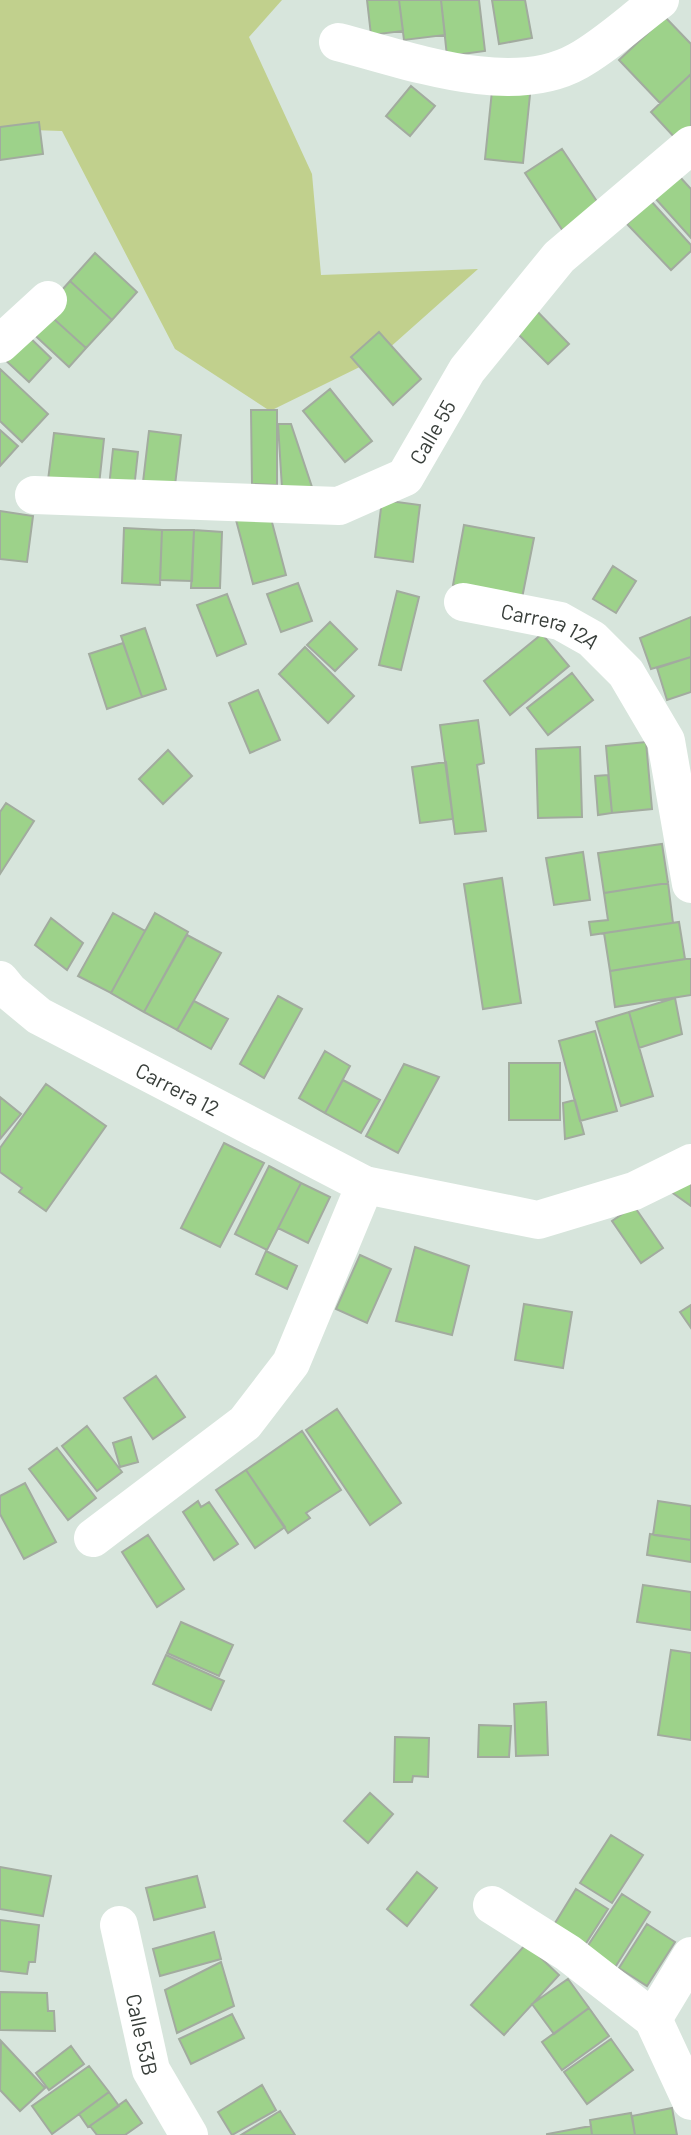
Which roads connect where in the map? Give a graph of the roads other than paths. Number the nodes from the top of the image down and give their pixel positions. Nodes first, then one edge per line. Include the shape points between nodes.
1 (660, 0) edge
2 (338, 42) dead end
3 (691, 145) edge
4 (48, 300) dead end
5 (0, 344) edge
6 (33, 495) dead end
7 (463, 602) dead end
8 (691, 884) edge
9 (0, 980) edge
10 (691, 1163) edge
11 (365, 1185) junction
12 (93, 1538) dead end
13 (492, 1905) dead end
14 (119, 1926) dead end
15 (691, 1956) edge
16 (653, 2019) junction
17 (691, 2101) edge
18 (189, 2135) edge

1 - 2 street via 578,62 514,79 450,70
3 - 6 street, Calle 55 via 559,257 467,370 405,477 340,506
4 - 5 street
7 - 8 street, Carrera 12A via 560,621 592,639 626,673 666,741
9 - 11 street, Carrera 12 via 39,1016
10 - 11 street, Carrera 12 via 634,1191 538,1220
11 - 12 street via 291,1363 245,1423
13 - 16 street via 568,1953
14 - 18 street, Calle 53B via 151,2070
15 - 16 street
16 - 17 street

